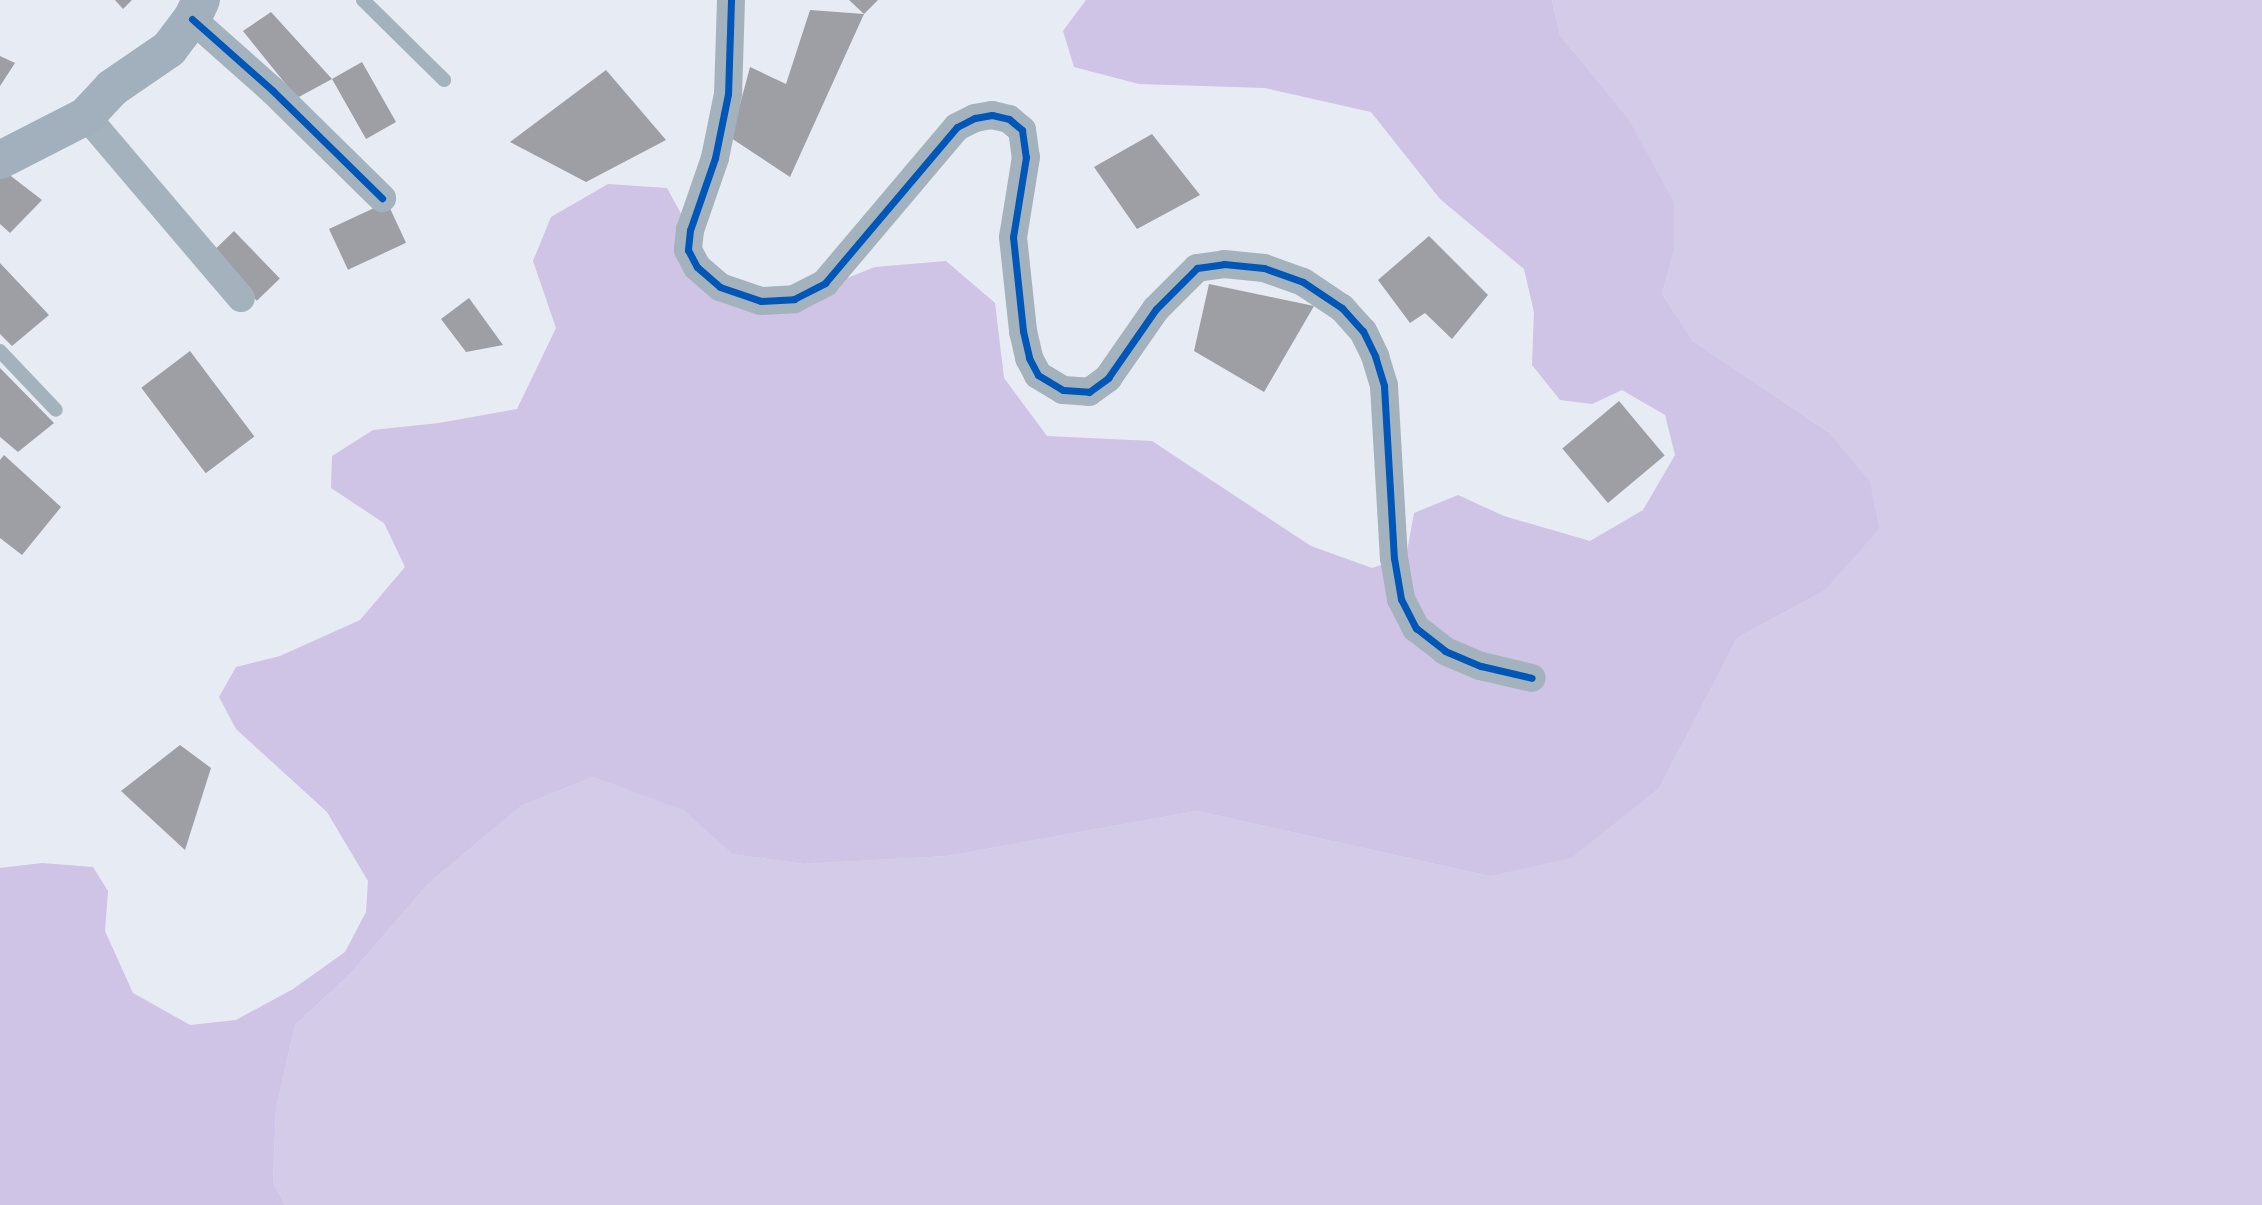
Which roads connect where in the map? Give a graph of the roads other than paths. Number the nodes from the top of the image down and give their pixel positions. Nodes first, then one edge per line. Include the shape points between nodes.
1 (362, 0) edge
2 (731, 0) edge
3 (196, 10) edge
4 (444, 80) dead end
5 (86, 116) junction
6 (0, 160) edge
7 (383, 198) dead end
8 (241, 298) dead end
9 (0, 351) edge
10 (56, 410) dead end
11 (1532, 678) dead end

1 - 4 lane
2 - 11 street via 728,94 688,250 697,267 720,287 761,301 794,299 825,283 957,127 992,115 1009,119 1022,130 1026,157 1013,237 1023,331 1038,375 1063,390 1089,391 1108,378 1156,309 1197,268 1224,264 1264,268 1303,282 1342,307 1363,331 1375,356 1384,386 1401,599 1416,628 1446,651 1469,661
3 - 5 main road via 169,49 112,88
3 - 7 street
5 - 6 main road
5 - 8 street
9 - 10 lane

